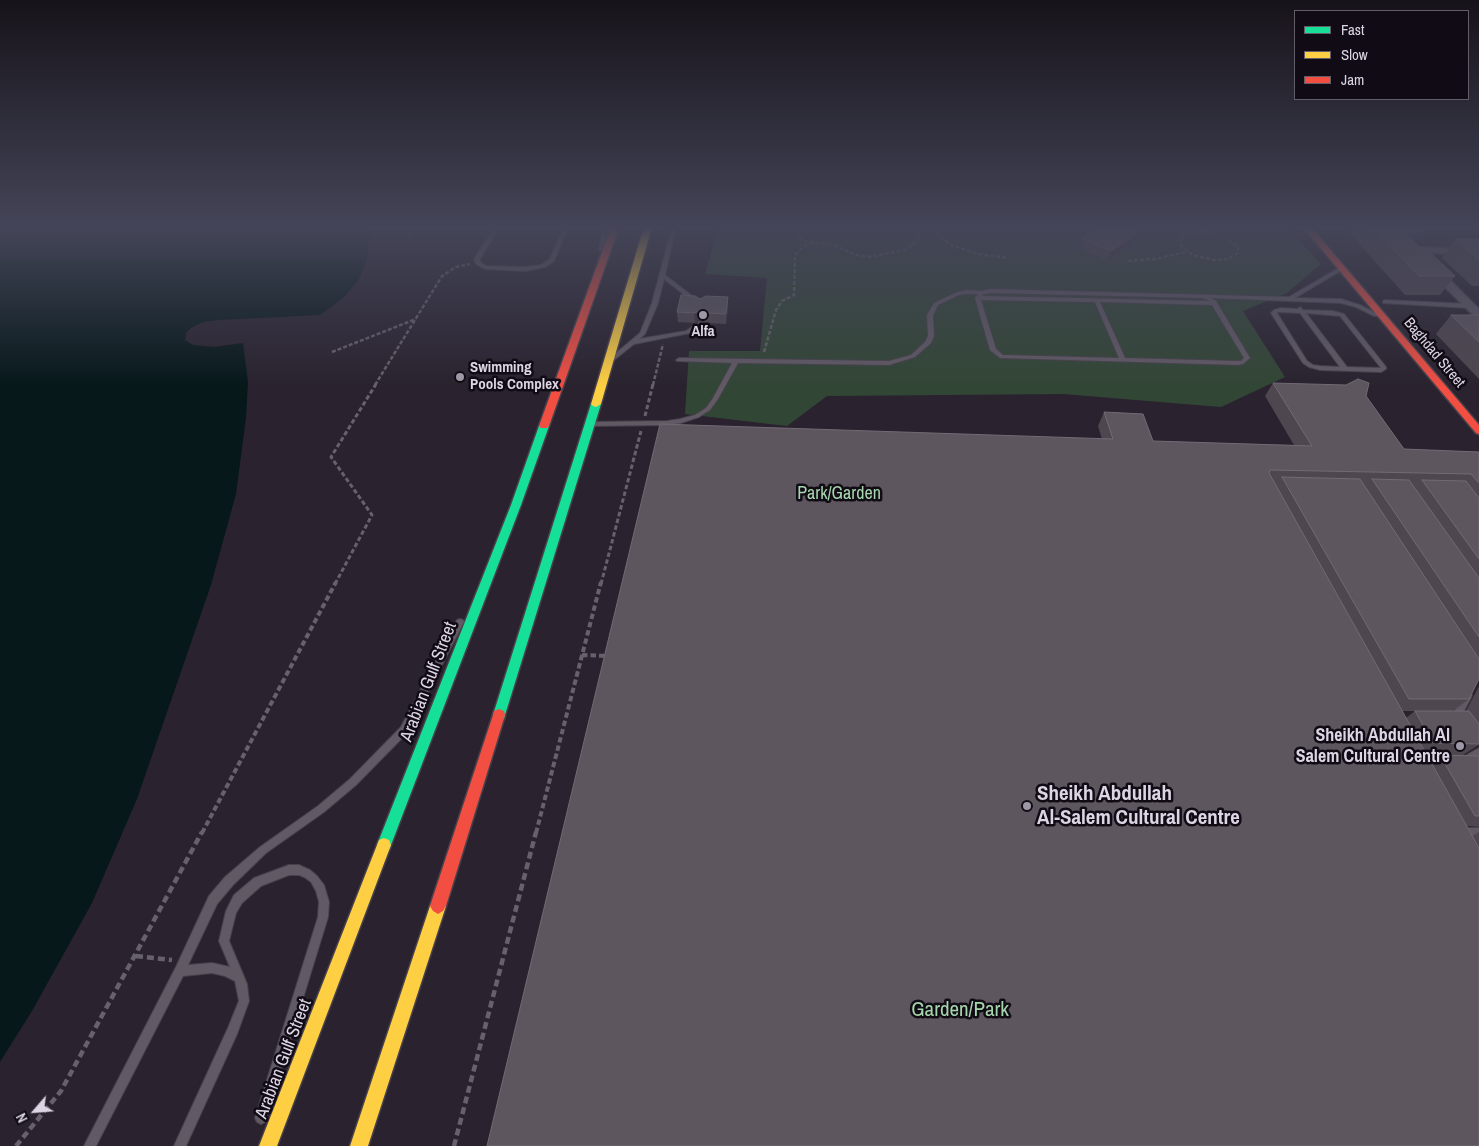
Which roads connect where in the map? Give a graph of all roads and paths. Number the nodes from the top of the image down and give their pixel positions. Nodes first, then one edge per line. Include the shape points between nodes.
1 (439, 280) edge
2 (596, 280) edge
3 (633, 280) edge
4 (661, 280) edge
5 (669, 280) edge
6 (794, 280) edge
7 (1321, 280) edge
8 (1354, 280) edge
9 (1367, 280) edge
10 (1444, 280) edge
11 (979, 296) junction
12 (1204, 296) junction
13 (1289, 299) junction
14 (1300, 300) junction
15 (1097, 301) junction
16 (1386, 302) junction
17 (1214, 304) junction
18 (702, 306) edge
19 (1470, 306) junction
20 (1300, 311) junction
21 (1479, 316) edge
22 (1392, 318) junction
23 (416, 319) junction
24 (700, 323) edge
25 (666, 337) junction
26 (634, 342) junction
27 (332, 352) dead end
28 (763, 357) dead end
29 (679, 360) dead end
30 (1123, 360) junction
31 (609, 362) junction
32 (735, 362) junction
33 (1345, 369) junction
34 (643, 422) junction
35 (590, 424) junction
36 (1479, 431) edge
37 (488, 578) junction
38 (582, 655) junction
39 (612, 656) edge
40 (1472, 687) edge
41 (1454, 720) edge
42 (1477, 747) edge
43 (1464, 763) edge
44 (1479, 833) edge
45 (1458, 841) edge
46 (136, 956) junction
47 (183, 966) junction
48 (239, 977) junction
49 (258, 1127) dead end
50 (16, 1146) edge
51 (90, 1146) edge
52 (180, 1146) edge
53 (268, 1146) edge
54 (358, 1146) edge
55 (454, 1146) edge

1 - 23 path
2 - 37 main road, Arabian Gulf Street
3 - 31 main road
4 - 26 lane via 642,334
5 - 18 lane
6 - 28 path via 794,295 782,301 776,310
7 - 13 lane
8 - 22 main road, Baghdad Street
9 - 16 main road, Baghdad Street
10 - 19 street
11 - 12 lane via 1000,292
11 - 15 lane
11 - 30 lane via 993,350 998,356
11 - 32 lane via 966,292 936,304 930,315 928,344 902,360 875,364
12 - 13 lane
12 - 17 lane
13 - 14 lane
14 - 20 lane
14 - 22 lane via 1352,304
15 - 17 lane
15 - 30 lane
16 - 19 lane
16 - 22 main road, Baghdad Street
17 - 30 lane via 1247,355 1246,360 1238,363
19 - 21 street
20 - 33 lane
20 - 33 lane via 1274,313 1306,362 1315,367
20 - 33 lane via 1342,316 1384,366 1381,370
22 - 36 main road, Baghdad Street
23 - 27 path
23 - 46 path via 332,457 372,515
24 - 25 lane via 688,332
25 - 26 lane
25 - 34 path
26 - 31 lane
29 - 32 lane
31 - 35 main road
32 - 34 lane via 708,409 681,421
34 - 35 lane
34 - 38 path
35 - 54 main road via 477,786
37 - 47 lane via 466,610 404,730 353,782 263,850 229,881 213,900
37 - 53 main road, Arabian Gulf Street
38 - 39 path
38 - 55 path
40 - 41 lane
42 - 43 lane
44 - 45 lane via 1454,833
46 - 47 path
46 - 50 path via 61,1091
47 - 48 lane via 212,968
47 - 51 lane
48 - 49 lane via 224,941 231,911 238,899 258,882 278,873 289,870 307,873 320,889 324,902 323,917
48 - 52 lane via 244,992 242,1008

